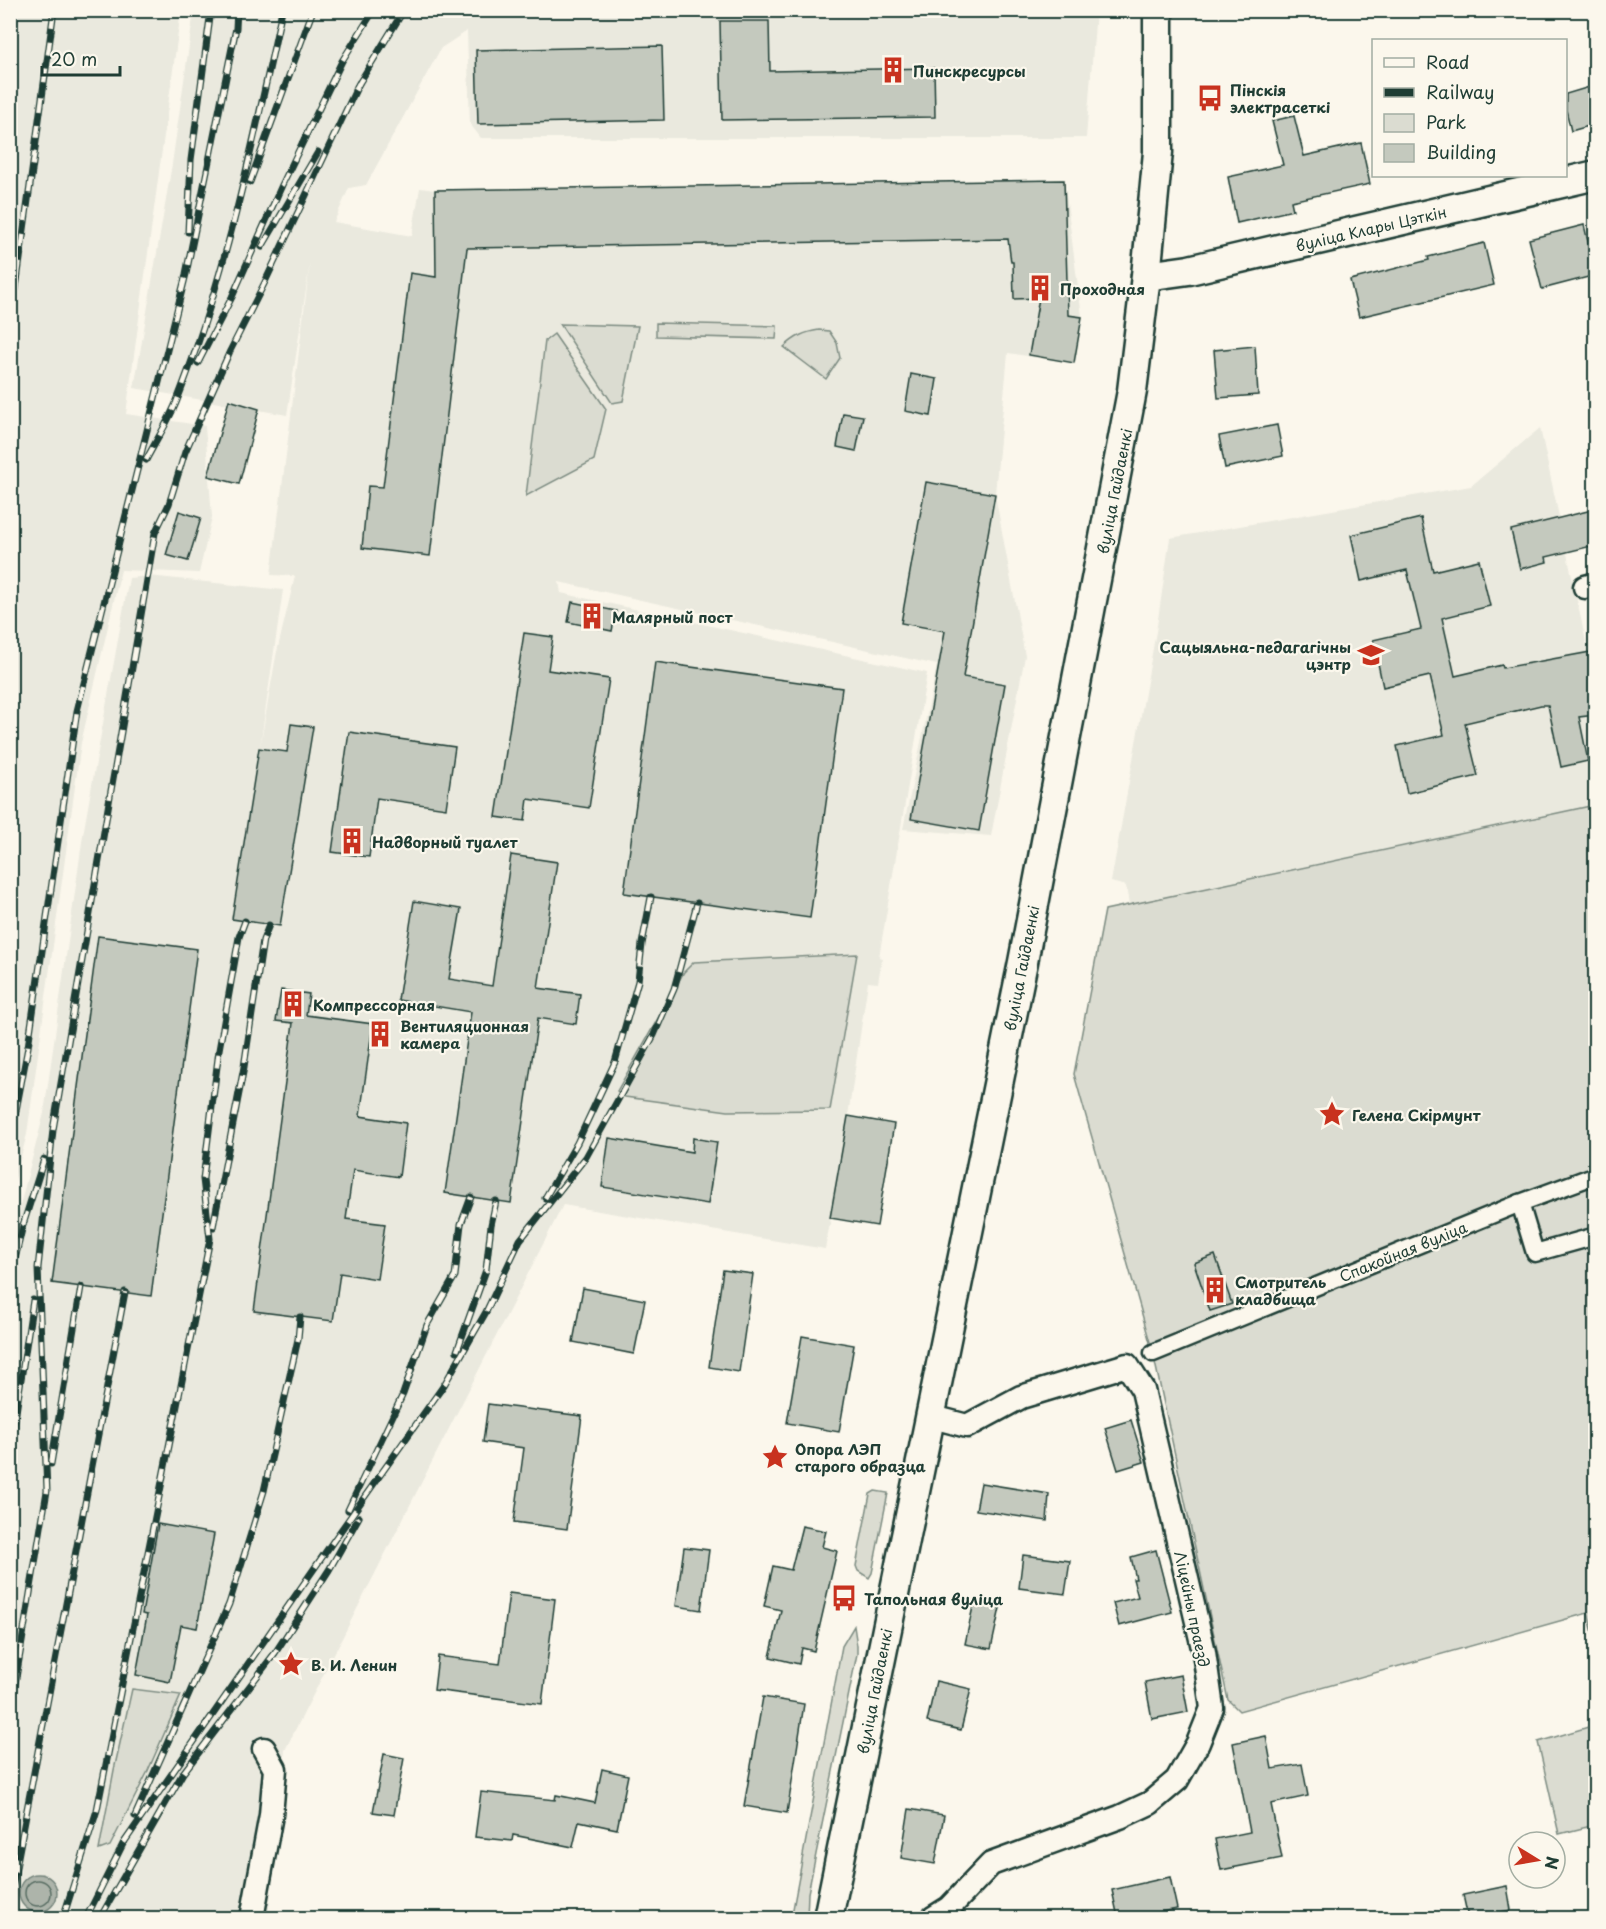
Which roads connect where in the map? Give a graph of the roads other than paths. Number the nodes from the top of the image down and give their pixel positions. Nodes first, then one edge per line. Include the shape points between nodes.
1 (1158, 10) edge
2 (1596, 176) edge
3 (1146, 276) junction
4 (1596, 1175) edge
5 (1520, 1203) junction
6 (1596, 1236) edge
7 (1153, 1353) dead end
8 (929, 1416) junction
9 (264, 1749) dead end
10 (252, 1918) edge
11 (828, 1918) edge
12 (933, 1918) edge

1 - 3 street, вуліца Гайдаенкі via 1158,152
2 - 3 street, вуліца Клары Цэткін via 1189,270
3 - 8 street, вуліца Гайдаенкі via 1125,434
4 - 5 street, Спакойная вуліца
5 - 6 street via 1534,1253
5 - 7 street, Спакойная вуліца
8 - 11 street, вуліца Гайдаенкі
8 - 12 street, Ліцейны праезд via 967,1426 1021,1397 1127,1365 1143,1390 1204,1652 1212,1708 1177,1780 1150,1803 990,1864 949,1908
9 - 10 street via 275,1769 271,1815

